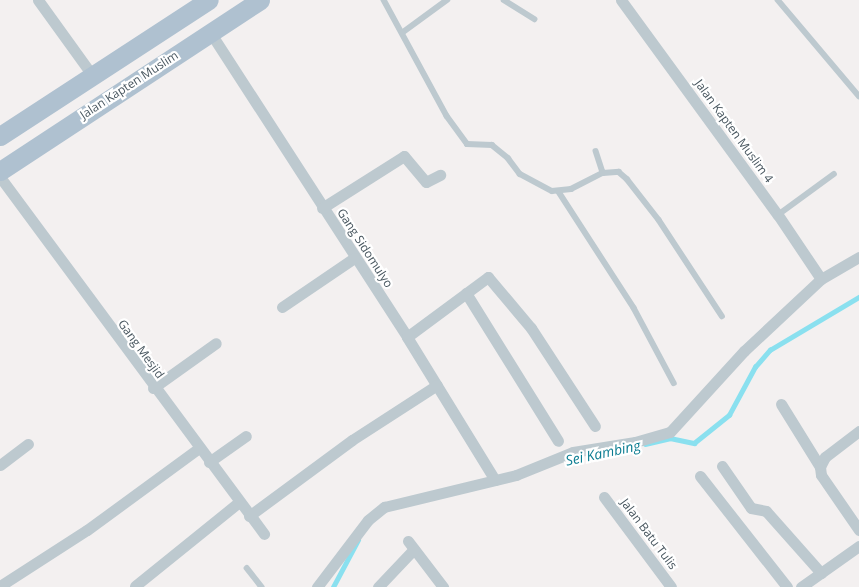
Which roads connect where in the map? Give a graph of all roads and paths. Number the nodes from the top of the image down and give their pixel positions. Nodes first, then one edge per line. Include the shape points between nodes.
1 (38, 0) edge
2 (209, 0) edge
3 (260, 0) edge
4 (384, 0) edge
5 (447, 0) edge
6 (504, 0) edge
7 (621, 0) edge
8 (778, 0) edge
9 (534, 19) dead end
10 (210, 32) junction
11 (402, 33) junction
12 (92, 75) junction
13 (859, 96) edge
14 (0, 136) edge
15 (596, 152) dead end
16 (0, 171) edge
17 (603, 173) junction
18 (834, 174) dead end
19 (440, 175) dead end
20 (0, 177) edge
21 (559, 192) junction
22 (322, 208) junction
23 (778, 215) junction
24 (859, 257) edge
25 (354, 258) junction
26 (821, 279) junction
27 (466, 293) junction
28 (282, 307) dead end
29 (722, 316) dead end
30 (406, 337) junction
31 (216, 343) dead end
32 (674, 383) dead end
33 (437, 385) junction
34 (153, 388) junction
35 (781, 404) dead end
36 (595, 426) dead end
37 (859, 431) edge
38 (246, 436) dead end
39 (558, 441) dead end
40 (28, 444) dead end
41 (199, 448) junction
42 (209, 462) junction
43 (0, 465) edge
44 (722, 466) dead end
45 (820, 467) junction
46 (700, 476) dead end
47 (494, 480) junction
48 (604, 497) dead end
49 (239, 502) junction
50 (249, 516) junction
51 (859, 530) edge
52 (264, 534) dead end
53 (859, 546) edge
54 (247, 568) dead end
55 (821, 573) junction
56 (0, 586) edge
57 (135, 586) edge
58 (262, 587) edge
59 (317, 587) edge
60 (378, 587) edge
61 (443, 587) edge
62 (671, 587) edge
63 (787, 587) edge
64 (802, 587) edge

1 - 12 street
2 - 12 main road
3 - 10 main road, Jalan Kapten Muslim
4 - 11 lane
5 - 11 lane
6 - 9 lane
7 - 23 street, Jalan Kapten Muslim 4
8 - 13 lane
10 - 16 main road, Jalan Kapten Muslim
10 - 22 street, Gang Sidomulyo
11 - 21 lane via 447,116 467,144 492,145 520,174
12 - 14 main road
15 - 17 lane
17 - 21 lane
17 - 29 lane via 619,172 627,179 659,220
18 - 23 lane
19 - 22 street via 426,182 404,156
20 - 34 street, Gang Mesjid
21 - 32 lane via 634,308
22 - 25 street, Gang Sidomulyo
23 - 26 street, Jalan Kapten Muslim 4
24 - 26 street
25 - 28 street
25 - 30 street, Gang Sidomulyo
26 - 47 street via 744,352 670,432 635,442 573,452
27 - 30 street
27 - 36 street via 480,281 490,278 531,328
27 - 39 street
30 - 33 street, Gang Sidomulyo
31 - 34 street
33 - 47 street, Gang Sidomulyo
33 - 50 street via 352,440
34 - 41 street, Gang Mesjid
35 - 45 street
37 - 45 street via 826,457
38 - 42 street
40 - 43 street
41 - 42 street, Gang Mesjid
41 - 56 street via 87,530
42 - 49 street, Gang Mesjid
44 - 55 street via 752,508 766,511
45 - 51 street via 821,475
46 - 63 street
47 - 59 street via 385,508 368,520
48 - 62 street, Jalan Batu Tulis
49 - 50 street, Gang Mesjid
49 - 57 street
50 - 52 street, Gang Mesjid
53 - 55 street
54 - 58 lane
55 - 64 street
60 - 61 street via 411,545

